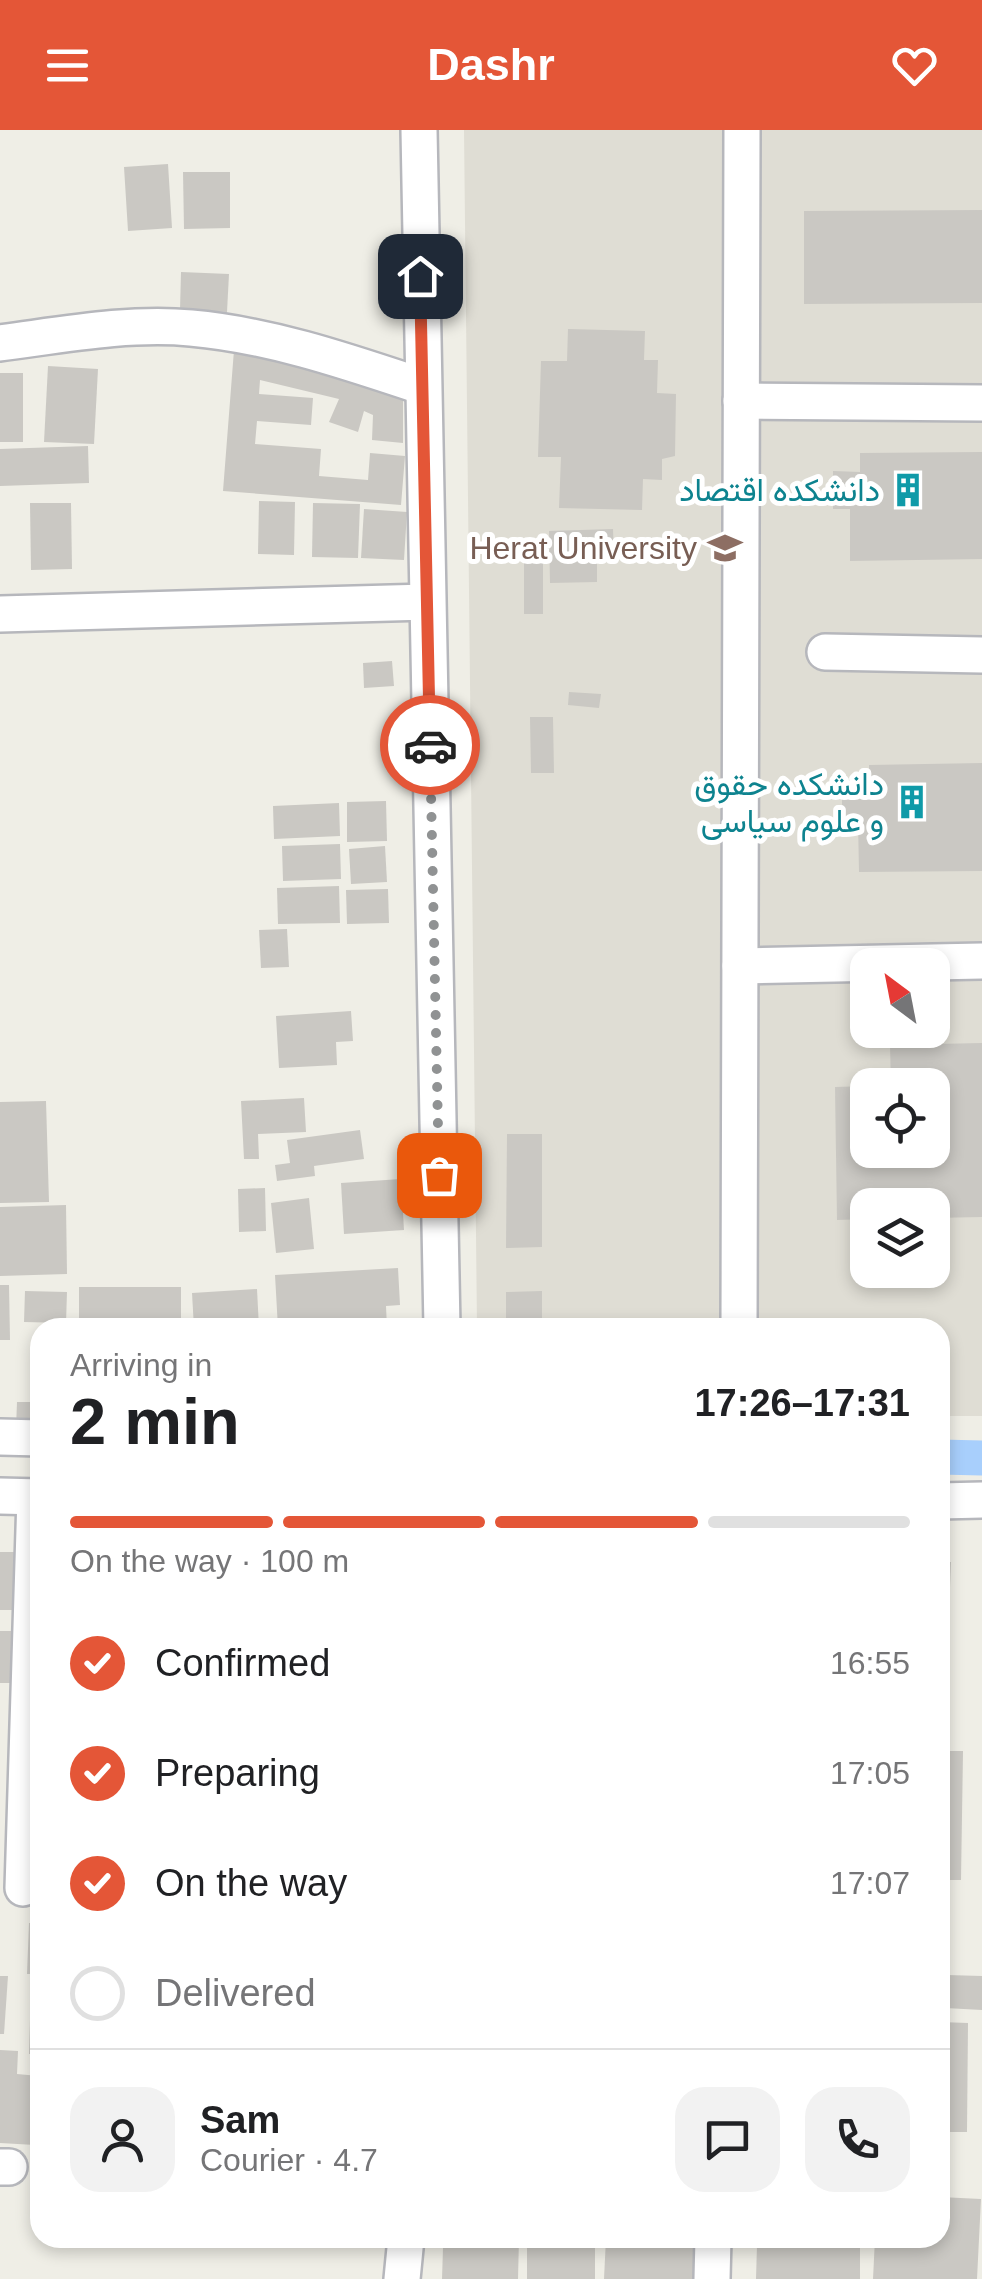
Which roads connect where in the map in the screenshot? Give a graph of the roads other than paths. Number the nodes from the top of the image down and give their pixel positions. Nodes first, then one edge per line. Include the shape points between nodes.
1 (419, 130) edge
2 (742, 130) edge
3 (0, 343) edge
4 (421, 386) junction
5 (741, 402) junction
6 (982, 403) edge
7 (427, 602) junction
8 (0, 614) edge
9 (825, 652) dead end
10 (982, 655) edge
11 (982, 961) edge
12 (740, 966) junction
13 (442, 1318) edge
14 (739, 1318) edge
15 (0, 1437) edge
16 (30, 1438) edge
17 (25, 1497) edge
18 (982, 1500) edge
19 (950, 1501) edge
20 (23, 1888) dead end
21 (405, 2248) edge
22 (714, 2248) edge
23 (402, 2279) edge
24 (712, 2279) edge

1 - 4 street
2 - 5 street
3 - 4 street via 189,328 304,348
4 - 7 street
5 - 6 street
5 - 12 street
7 - 8 street
7 - 13 street
9 - 10 street
11 - 12 street
12 - 14 street
15 - 16 street
17 - 20 street
18 - 19 street
21 - 23 street
22 - 24 street

